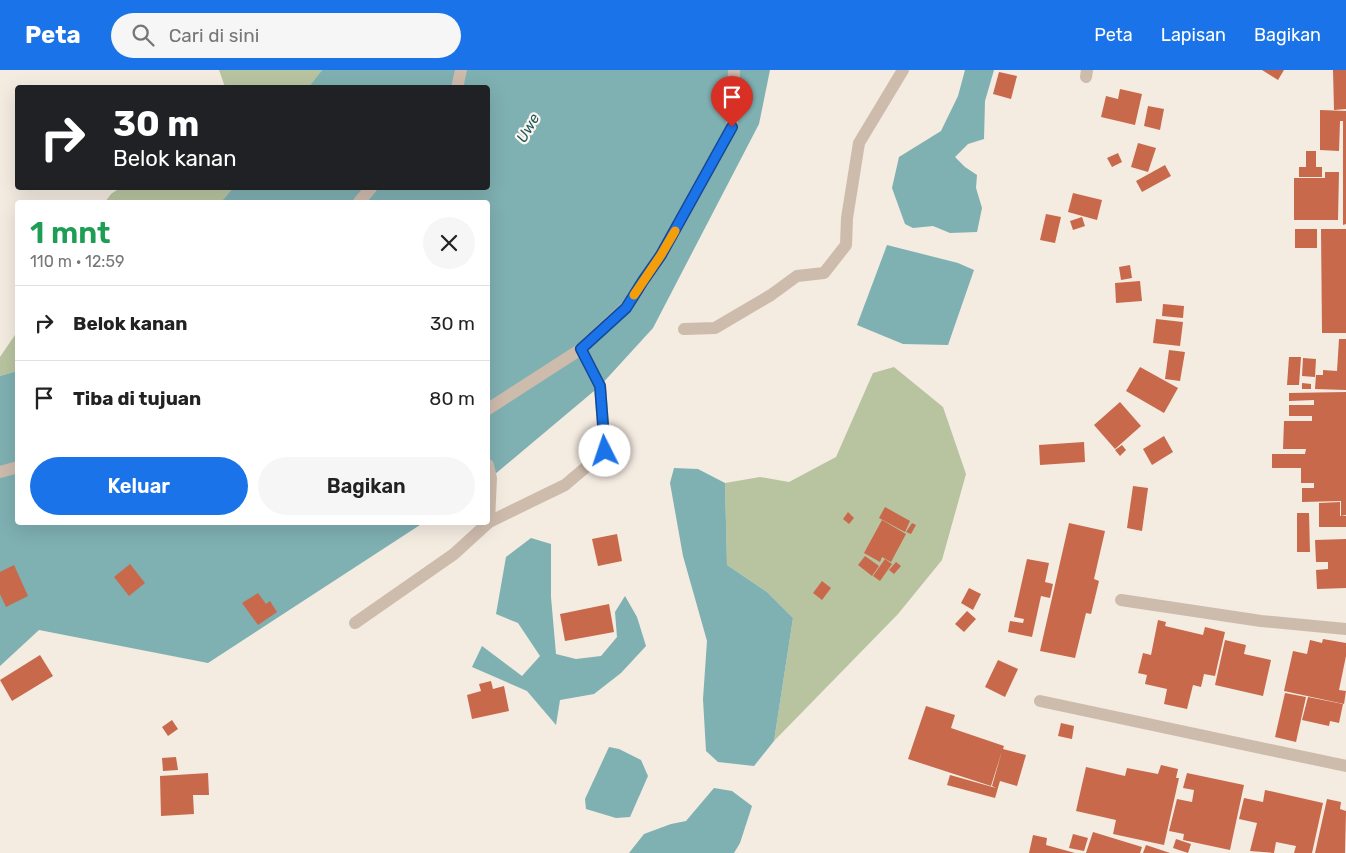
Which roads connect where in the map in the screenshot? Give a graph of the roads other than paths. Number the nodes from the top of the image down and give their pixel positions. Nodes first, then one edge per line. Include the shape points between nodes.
1 (462, 70) edge
2 (734, 70) edge
3 (902, 70) edge
4 (458, 85) edge
5 (369, 190) edge
6 (361, 200) edge
7 (684, 329) dead end
8 (581, 349) junction
9 (490, 408) edge
10 (15, 468) edge
11 (0, 472) edge
12 (490, 474) edge
13 (490, 500) edge
14 (490, 522) edge
15 (486, 525) edge
16 (1121, 600) dead end
17 (355, 624) dead end
18 (1346, 629) edge
19 (1040, 700) dead end
20 (1346, 766) edge

1 - 4 street
2 - 8 street via 732,127 702,182 661,255 626,308
3 - 7 street via 859,142 846,245 824,274 797,276 715,328
5 - 6 street
8 - 9 street
8 - 14 street via 600,386 605,451 565,485
10 - 11 street
12 - 13 street
15 - 17 street via 454,554
16 - 18 street via 1261,621
19 - 20 street

